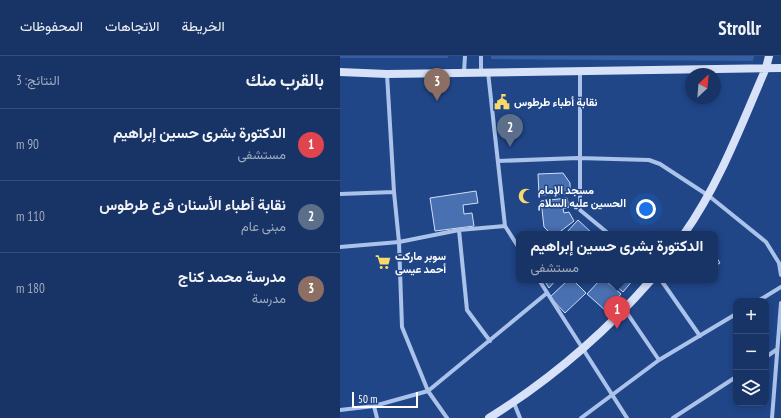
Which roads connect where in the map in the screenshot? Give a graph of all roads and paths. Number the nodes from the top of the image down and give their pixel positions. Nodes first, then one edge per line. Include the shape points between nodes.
1 (465, 56) edge
2 (481, 56) edge
3 (769, 56) edge
4 (780, 67) edge
5 (766, 68) junction
6 (580, 71) junction
7 (340, 72) edge
8 (464, 72) junction
9 (484, 72) junction
10 (387, 74) junction
11 (578, 158) junction
12 (498, 161) junction
13 (394, 192) junction
14 (340, 194) edge
15 (709, 196) junction
16 (505, 226) junction
17 (459, 230) junction
18 (605, 231) edge
19 (686, 231) edge
20 (399, 242) junction
21 (516, 243) edge
22 (340, 247) edge
23 (781, 275) edge
24 (541, 283) edge
25 (648, 283) edge
26 (663, 283) edge
27 (781, 287) edge
28 (548, 293) junction
29 (763, 298) edge
30 (781, 303) edge
31 (626, 310) junction
32 (733, 316) edge
33 (700, 336) junction
34 (490, 341) junction
35 (584, 350) junction
36 (776, 350) junction
37 (769, 355) edge
38 (659, 360) junction
39 (733, 378) edge
40 (428, 392) junction
41 (612, 394) junction
42 (514, 403) junction
43 (374, 406) junction
44 (340, 410) edge
45 (378, 418) edge
46 (447, 418) edge
47 (489, 418) edge
48 (520, 418) edge
49 (581, 418) edge
50 (627, 418) edge
51 (673, 418) edge
52 (772, 418) edge

1 - 8 street
2 - 9 street
3 - 5 street
4 - 5 street
5 - 6 street
5 - 15 street
6 - 9 street
6 - 11 street
7 - 10 street
8 - 9 street
8 - 10 street
9 - 12 street
10 - 13 street
11 - 12 street
11 - 15 street via 650,160
11 - 18 street via 580,210
12 - 16 street
13 - 14 street
13 - 20 street
15 - 19 street
15 - 23 street via 766,242 779,263
16 - 17 street
16 - 21 street
17 - 20 street
17 - 34 street via 467,310
20 - 22 street
20 - 40 street via 402,327
24 - 28 street
25 - 31 street
26 - 33 street
27 - 29 street
28 - 34 street
28 - 35 street
30 - 36 street
31 - 35 street
31 - 38 street
32 - 33 street
33 - 38 street
34 - 40 street
35 - 41 street
35 - 42 street
36 - 37 street
36 - 52 street
38 - 41 street
39 - 51 street
40 - 43 street
40 - 46 street
41 - 49 street
41 - 50 street
42 - 47 street
42 - 48 street
43 - 44 street
43 - 45 street

